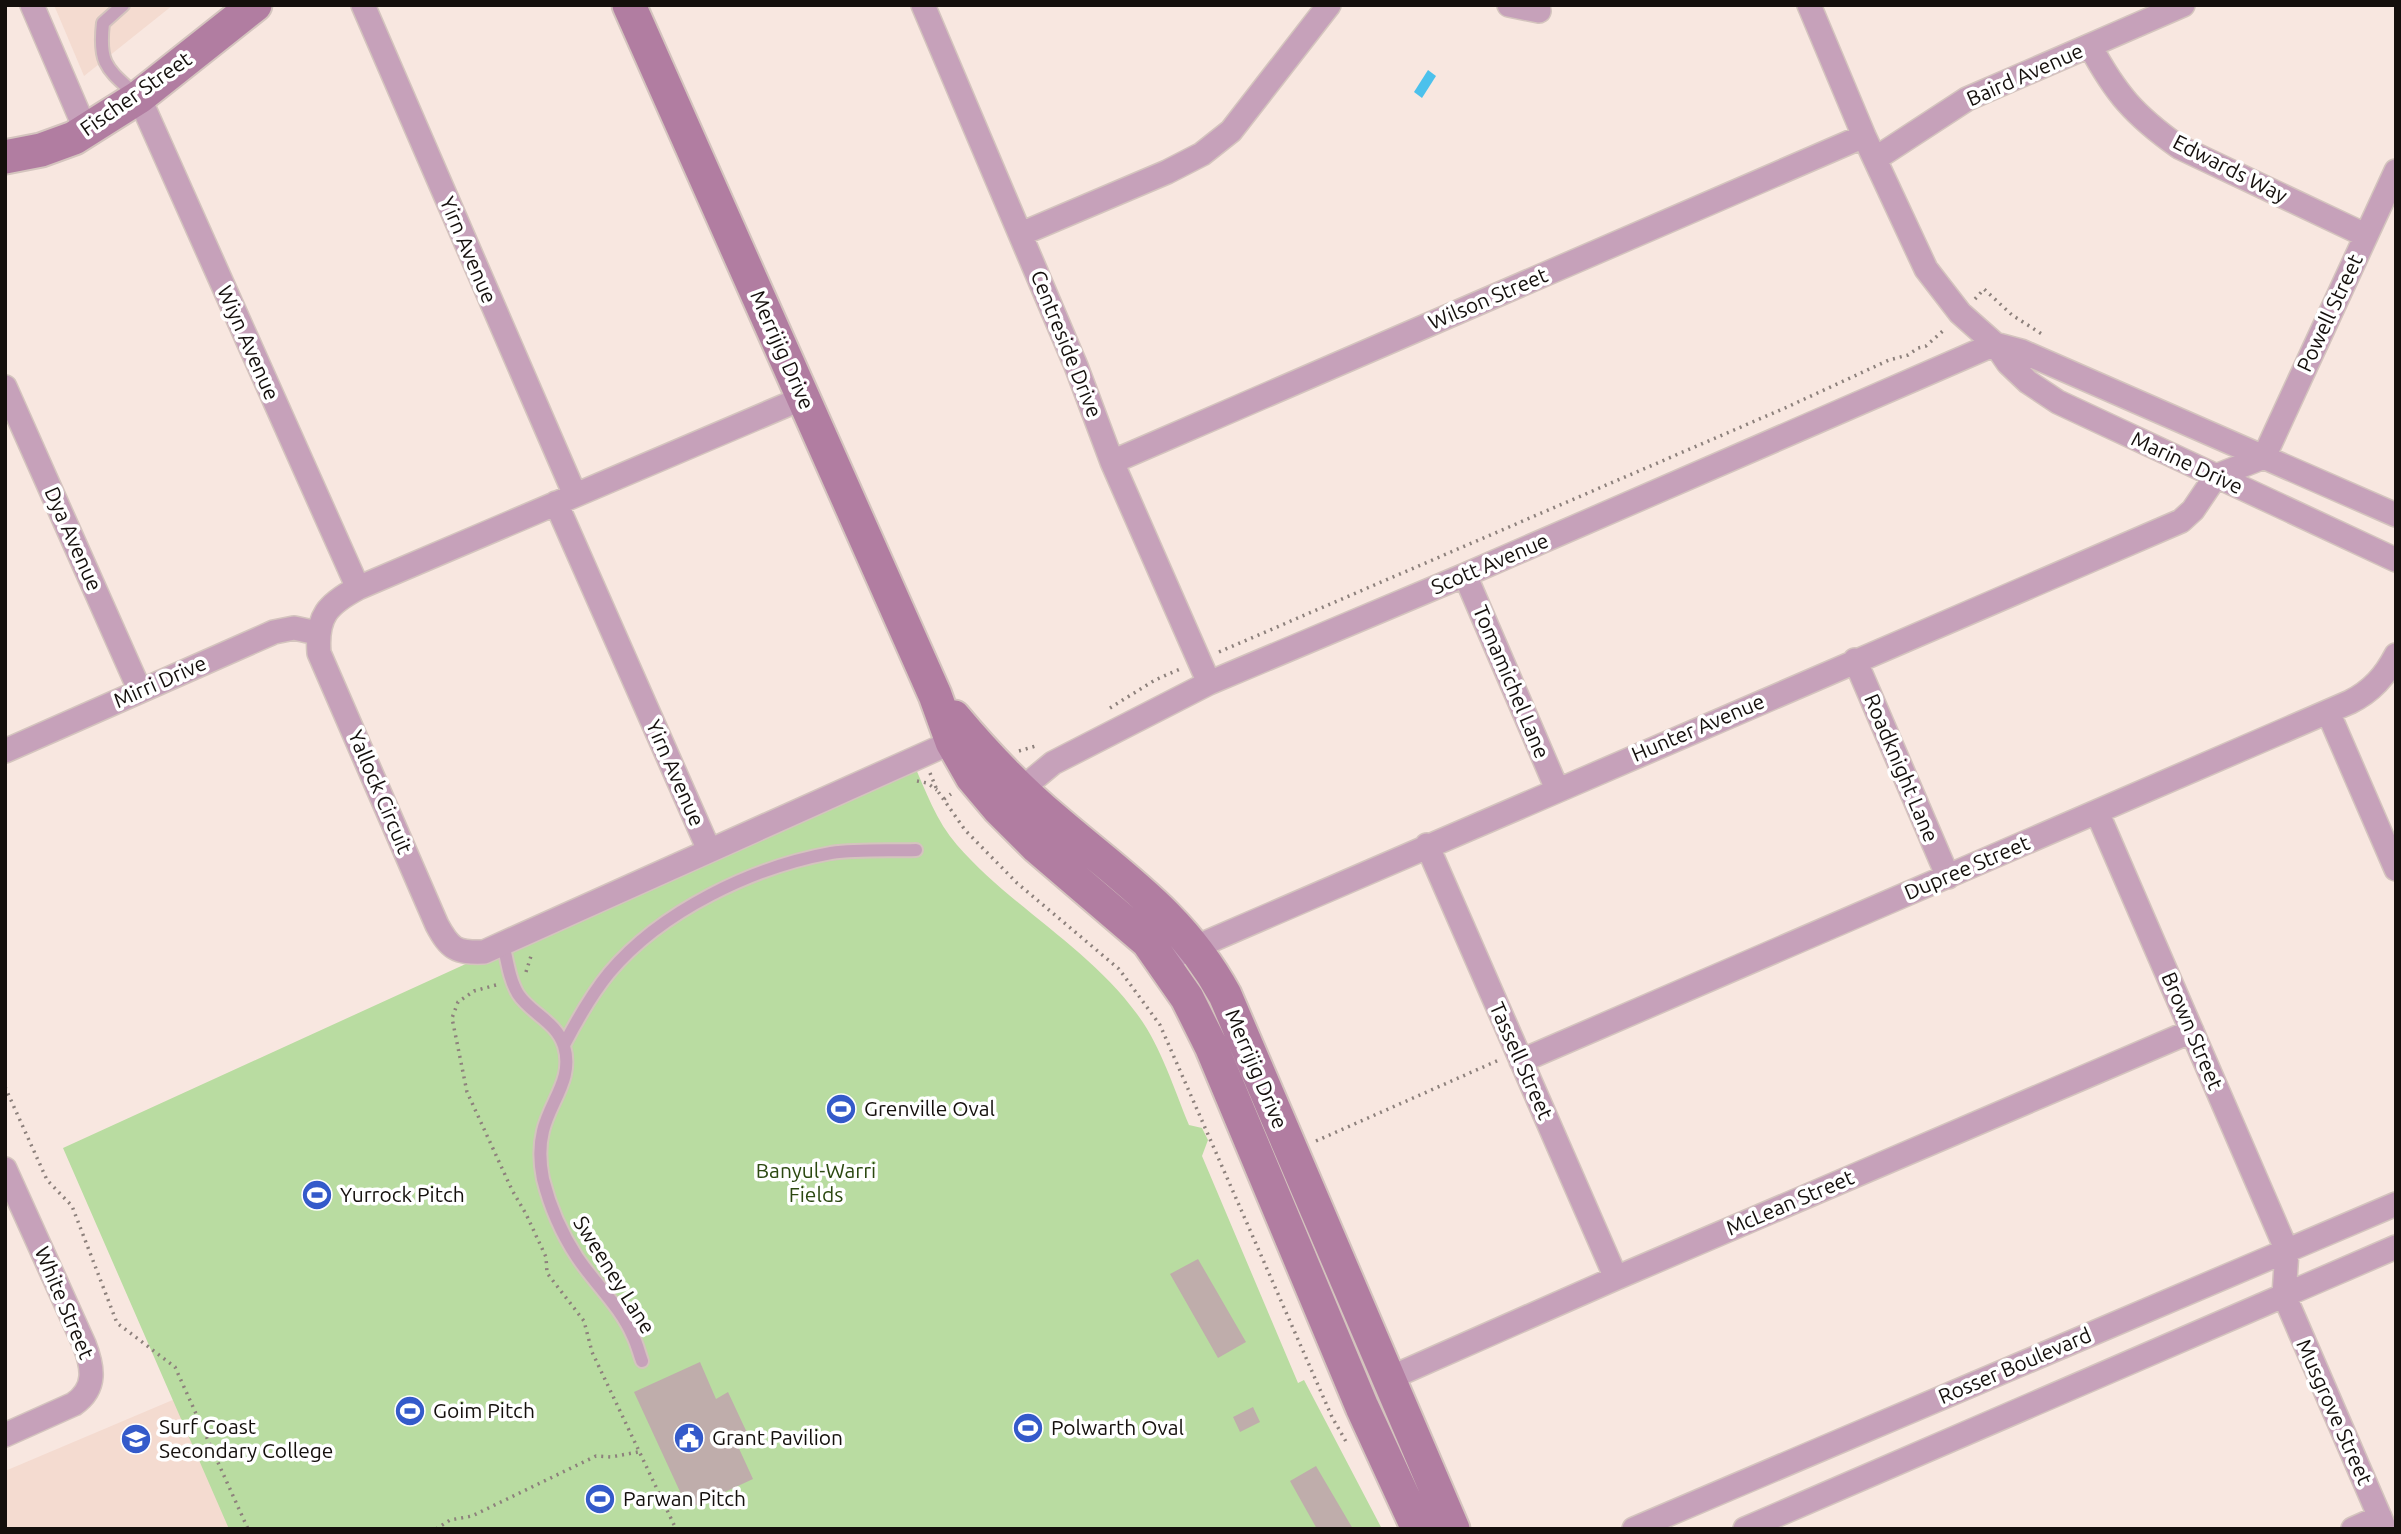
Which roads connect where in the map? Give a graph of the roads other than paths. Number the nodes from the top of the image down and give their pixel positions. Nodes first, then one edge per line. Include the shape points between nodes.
1 (32, 5) edge
2 (123, 5) edge
3 (255, 5) edge
4 (362, 5) edge
5 (629, 5) edge
6 (923, 5) edge
7 (1329, 5) edge
8 (1509, 5) edge
9 (1809, 5) edge
10 (2183, 5) edge
11 (1539, 11) dead end
12 (2090, 46) junction
13 (139, 97) junction
14 (86, 131) junction
15 (1864, 136) junction
16 (5, 157) edge
17 (1875, 159) junction
18 (2396, 171) edge
19 (1021, 233) junction
20 (2365, 235) junction
21 (1995, 344) junction
22 (5, 387) edge
23 (803, 398) junction
24 (2264, 457) junction
25 (1112, 462) junction
26 (2216, 476) junction
27 (565, 499) junction
28 (2396, 515) edge
29 (2396, 559) edge
30 (1465, 575) junction
31 (358, 588) junction
32 (317, 633) junction
33 (2396, 655) edge
34 (1856, 660) junction
35 (1209, 683) junction
36 (140, 691) junction
37 (935, 695) junction
38 (2329, 712) junction
39 (952, 742) junction
40 (5, 751) edge
41 (1557, 789) junction
42 (1010, 799) junction
43 (2097, 811) junction
44 (1427, 845) junction
45 (709, 850) junction
46 (916, 850) dead end
47 (2396, 869) edge
48 (1948, 877) junction
49 (503, 943) junction
50 (1195, 947) junction
51 (1163, 961) junction
52 (2192, 1031) junction
53 (564, 1045) junction
54 (1519, 1056) junction
55 (5, 1169) edge
56 (2396, 1204) edge
57 (2396, 1247) edge
58 (2287, 1251) junction
59 (1616, 1278) junction
60 (2284, 1295) junction
61 (642, 1361) dead end
62 (1390, 1378) junction
63 (5, 1435) edge
64 (2383, 1523) edge
65 (1418, 1529) edge
66 (1453, 1529) edge
67 (1634, 1529) edge
68 (1745, 1529) edge
69 (2353, 1529) edge

1 - 14 street
2 - 13 lane via 103,23 100,50 109,71
3 - 13 street, Fischer Street
4 - 27 street, Yirn Avenue
5 - 23 street, Merrijig Drive
6 - 19 street, Centreside Drive
7 - 19 street via 1237,123 1202,154
8 - 11 street
9 - 15 street, Marine Drive
10 - 12 street, Baird Avenue
12 - 17 street, Baird Avenue via 1967,99
12 - 20 street, Edwards Way via 2118,94 2179,147
13 - 14 street, Fischer Street
13 - 31 street, Wiyn Avenue
14 - 16 street, Fischer Street via 41,150
15 - 17 street, Marine Drive
15 - 25 street, Wilson Street
17 - 21 street, Marine Drive via 1926,268 1966,319
18 - 20 street, Powell Street
19 - 25 street, Centreside Drive
20 - 24 street, Powell Street
21 - 24 street, Marine Drive via 2021,351
21 - 26 street, Marine Drive via 2028,382 2058,402
21 - 30 street, Scott Avenue
22 - 36 street, Dya Avenue
23 - 27 street
23 - 37 street, Merrijig Drive
24 - 26 street
24 - 28 street, Marine Drive
25 - 35 street, Centreside Drive
26 - 29 street, Marine Drive
26 - 34 street, Hunter Avenue via 2181,521
27 - 31 street
27 - 45 street, Yirn Avenue
30 - 35 street, Scott Avenue
30 - 41 street, Tomamichel Lane
31 - 32 street via 326,610
32 - 36 street, Mirri Drive via 294,628 274,632
32 - 49 street, Yallock Circuit via 319,653 447,943 462,953 484,952
33 - 38 street, Dupree Street via 2376,685
34 - 41 street, Hunter Avenue
34 - 48 street, Roadknight Lane
35 - 42 street, Scott Avenue via 1053,763
36 - 40 street, Mirri Drive
37 - 39 street, Merrijig Drive
37 - 42 street, Merrijig Drive
38 - 43 street, Dupree Street
38 - 47 street
39 - 42 street, Merrijig Drive via 969,772
39 - 45 street, Yallock Circuit
41 - 44 street, Hunter Avenue
42 - 50 street, Merrijig Drive via 1054,820 1138,888
42 - 51 street, Merrijig Drive via 1037,847 1126,921
43 - 48 street, Dupree Street
43 - 52 street, Brown Street
44 - 50 street, Hunter Avenue
44 - 54 street, Tassell Street
45 - 49 street, Yallock Circuit
46 - 53 lane via 831,853 729,886 684,911 630,951 598,987
48 - 54 street, Dupree Street
49 - 53 lane via 519,995 556,1030
50 - 51 street, Hunter Avenue
50 - 62 street, Merrijig Drive via 1225,995
51 - 65 street, Merrijig Drive via 1211,1046
52 - 58 street, Brown Street
52 - 59 street, McLean Street
53 - 61 lane, Sweeney Lane via 567,1067 563,1087 543,1131 543,1178 567,1239 621,1315
54 - 59 street, Tassell Street
55 - 63 street, White Street via 84,1344 93,1376 74,1404
56 - 58 street, Rosser Boulevard
57 - 60 street, Rosser Boulevard
58 - 60 street
58 - 67 street, Rosser Boulevard
59 - 62 street, McLean Street
60 - 64 street, Musgrove Street
60 - 68 street, Rosser Boulevard
62 - 66 street, Merrijig Drive
64 - 69 street

